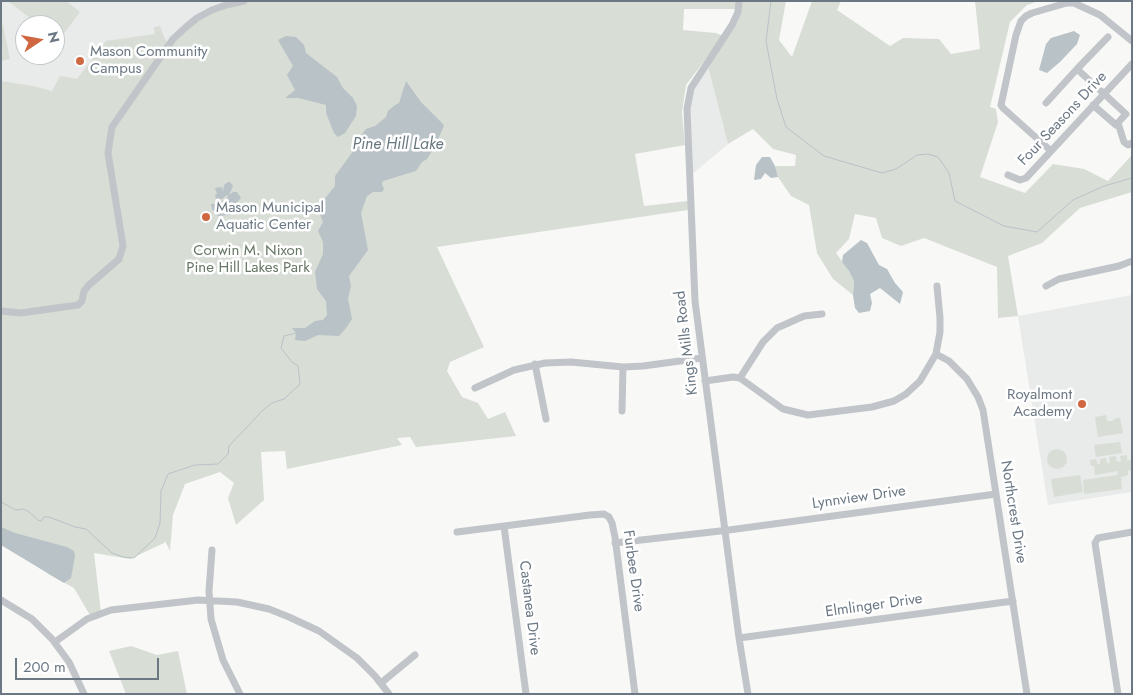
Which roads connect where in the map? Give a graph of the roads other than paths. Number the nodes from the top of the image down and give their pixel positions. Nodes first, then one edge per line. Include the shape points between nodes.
1 (244, 1) edge
2 (740, 1) edge
3 (1108, 37) dead end
4 (1132, 40) edge
5 (1132, 64) edge
6 (1077, 69) junction
7 (1104, 94) junction
8 (1046, 102) dead end
9 (1093, 105) junction
10 (1118, 123) junction
11 (1132, 143) edge
12 (1051, 151) junction
13 (1008, 175) dead end
14 (1132, 261) edge
15 (936, 286) dead end
16 (1046, 286) dead end
17 (1, 311) edge
18 (822, 314) dead end
19 (936, 354) junction
20 (702, 358) junction
21 (535, 364) junction
22 (623, 367) junction
23 (740, 378) junction
24 (705, 381) junction
25 (474, 388) dead end
26 (622, 411) dead end
27 (546, 419) dead end
28 (996, 494) junction
29 (504, 526) junction
30 (725, 530) junction
31 (457, 532) dead end
32 (1132, 532) edge
33 (615, 543) junction
34 (212, 550) dead end
35 (1, 600) edge
36 (209, 600) junction
37 (1013, 601) junction
38 (739, 638) junction
39 (55, 642) junction
40 (414, 655) dead end
41 (381, 683) junction
42 (84, 694) edge
43 (239, 694) edge
44 (389, 694) edge
45 (526, 694) edge
46 (635, 694) edge
47 (748, 694) edge
48 (1027, 694) edge
49 (1118, 694) edge

1 - 17 street via 226,4 197,18 173,39 114,122 108,153 123,246 119,259 89,285 78,305 22,313
2 - 20 street, Kings Mills Road via 732,25 693,84 688,99 694,290
3 - 6 street
4 - 12 street via 1100,15 1074,3 1032,13 1021,22 1001,105
5 - 7 street, Four Seasons Drive
6 - 7 street
6 - 8 street
7 - 9 street, Four Seasons Drive
7 - 10 street via 1126,114
9 - 10 street via 1116,125
9 - 12 street, Four Seasons Drive
10 - 11 street via 1124,142
12 - 13 street, Four Seasons Drive via 1024,179
14 - 16 street via 1058,279
15 - 19 street via 940,332
18 - 23 street via 799,318 772,333
19 - 23 street via 920,382 894,401 822,414 783,409
19 - 28 street, Northcrest Drive via 962,373 978,397
20 - 22 street
20 - 24 street, Kings Mills Road
21 - 22 street via 560,362
21 - 25 street
21 - 27 street
22 - 26 street
23 - 24 street
24 - 30 street, Kings Mills Road
28 - 30 street, Lynnview Drive
28 - 37 street, Northcrest Drive
29 - 31 street, Furbee Drive
29 - 33 street, Furbee Drive via 604,514 612,523
29 - 45 street, Castanea Drive
30 - 33 street, Lynnview Drive
30 - 38 street, Kings Mills Road
32 - 49 street via 1098,538 1095,543
33 - 46 street, Furbee Drive
34 - 36 street
35 - 39 street via 32,619
36 - 39 street via 101,613 78,624
36 - 41 street via 252,604 303,622 346,649
36 - 43 street via 217,643
37 - 38 street, Elmlinger Drive
37 - 48 street, Northcrest Drive
38 - 47 street, Kings Mills Road
39 - 42 street
40 - 41 street
41 - 44 street

